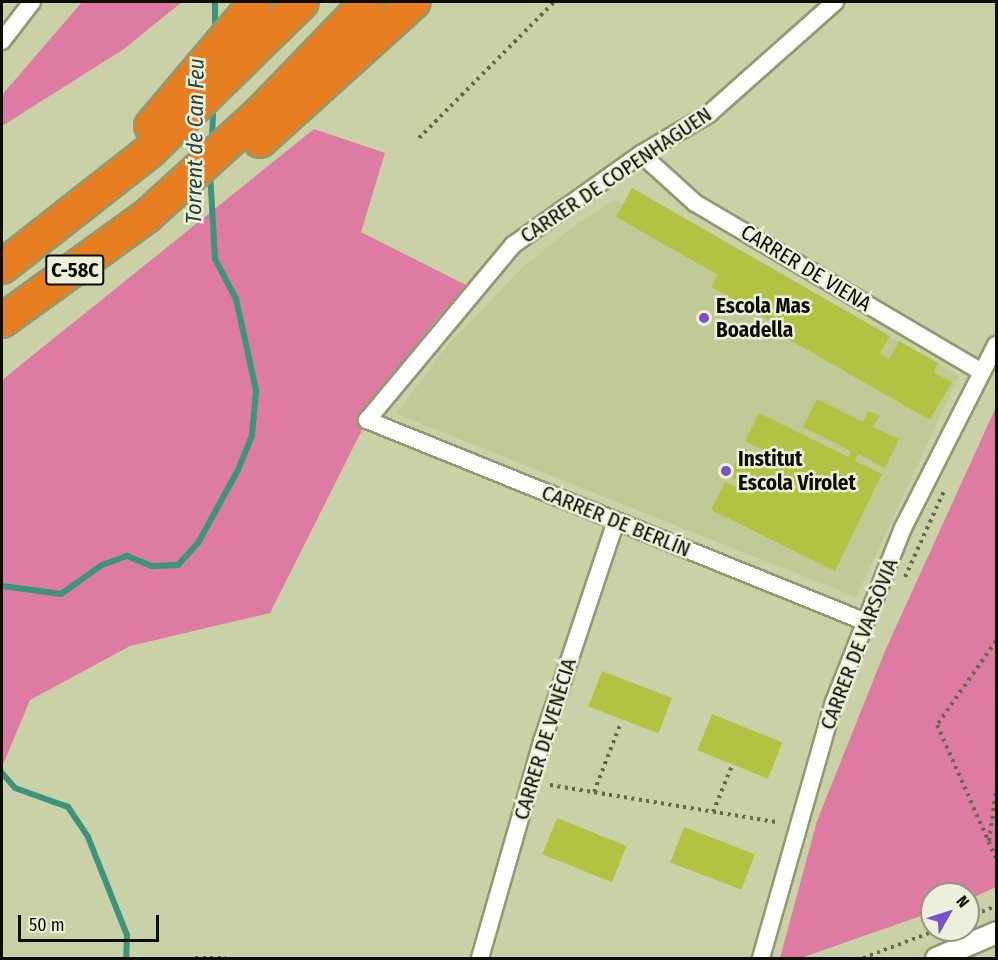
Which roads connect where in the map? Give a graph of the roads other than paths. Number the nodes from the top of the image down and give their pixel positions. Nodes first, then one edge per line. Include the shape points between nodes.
1 (32, 2) edge
2 (256, 2) edge
3 (302, 2) edge
4 (367, 2) edge
5 (414, 2) edge
6 (835, 2) edge
7 (2, 41) edge
8 (641, 154) junction
9 (97, 192) junction
10 (147, 216) junction
11 (2, 267) edge
12 (2, 321) edge
13 (996, 345) edge
14 (980, 371) junction
15 (367, 420) joint
16 (616, 521) junction
17 (866, 622) junction
18 (996, 932) edge
19 (480, 958) edge
20 (761, 958) edge
21 (936, 958) edge

1 - 7 street
2 - 9 highway
3 - 9 highway, C-58C via 151,150
4 - 10 highway, C-58C via 259,114
5 - 10 highway via 246,153
6 - 8 street, CARRER DE COPENHAGUEN via 709,114
8 - 14 street, CARRER DE VIENA via 695,203
8 - 15 street, CARRER DE COPENHAGUEN via 513,245
9 - 11 highway, C-58C
10 - 12 highway, C-58C
13 - 14 street, CARRER DE VARSÒVIA
14 - 17 street, CARRER DE VARSÒVIA via 903,528
15 - 16 street, CARRER DE BERLÍN
16 - 17 street, CARRER DE BERLÍN
16 - 19 street, CARRER DE VENÈCIA via 542,742
17 - 20 street, CARRER DE VARSÒVIA via 834,702
18 - 21 street

